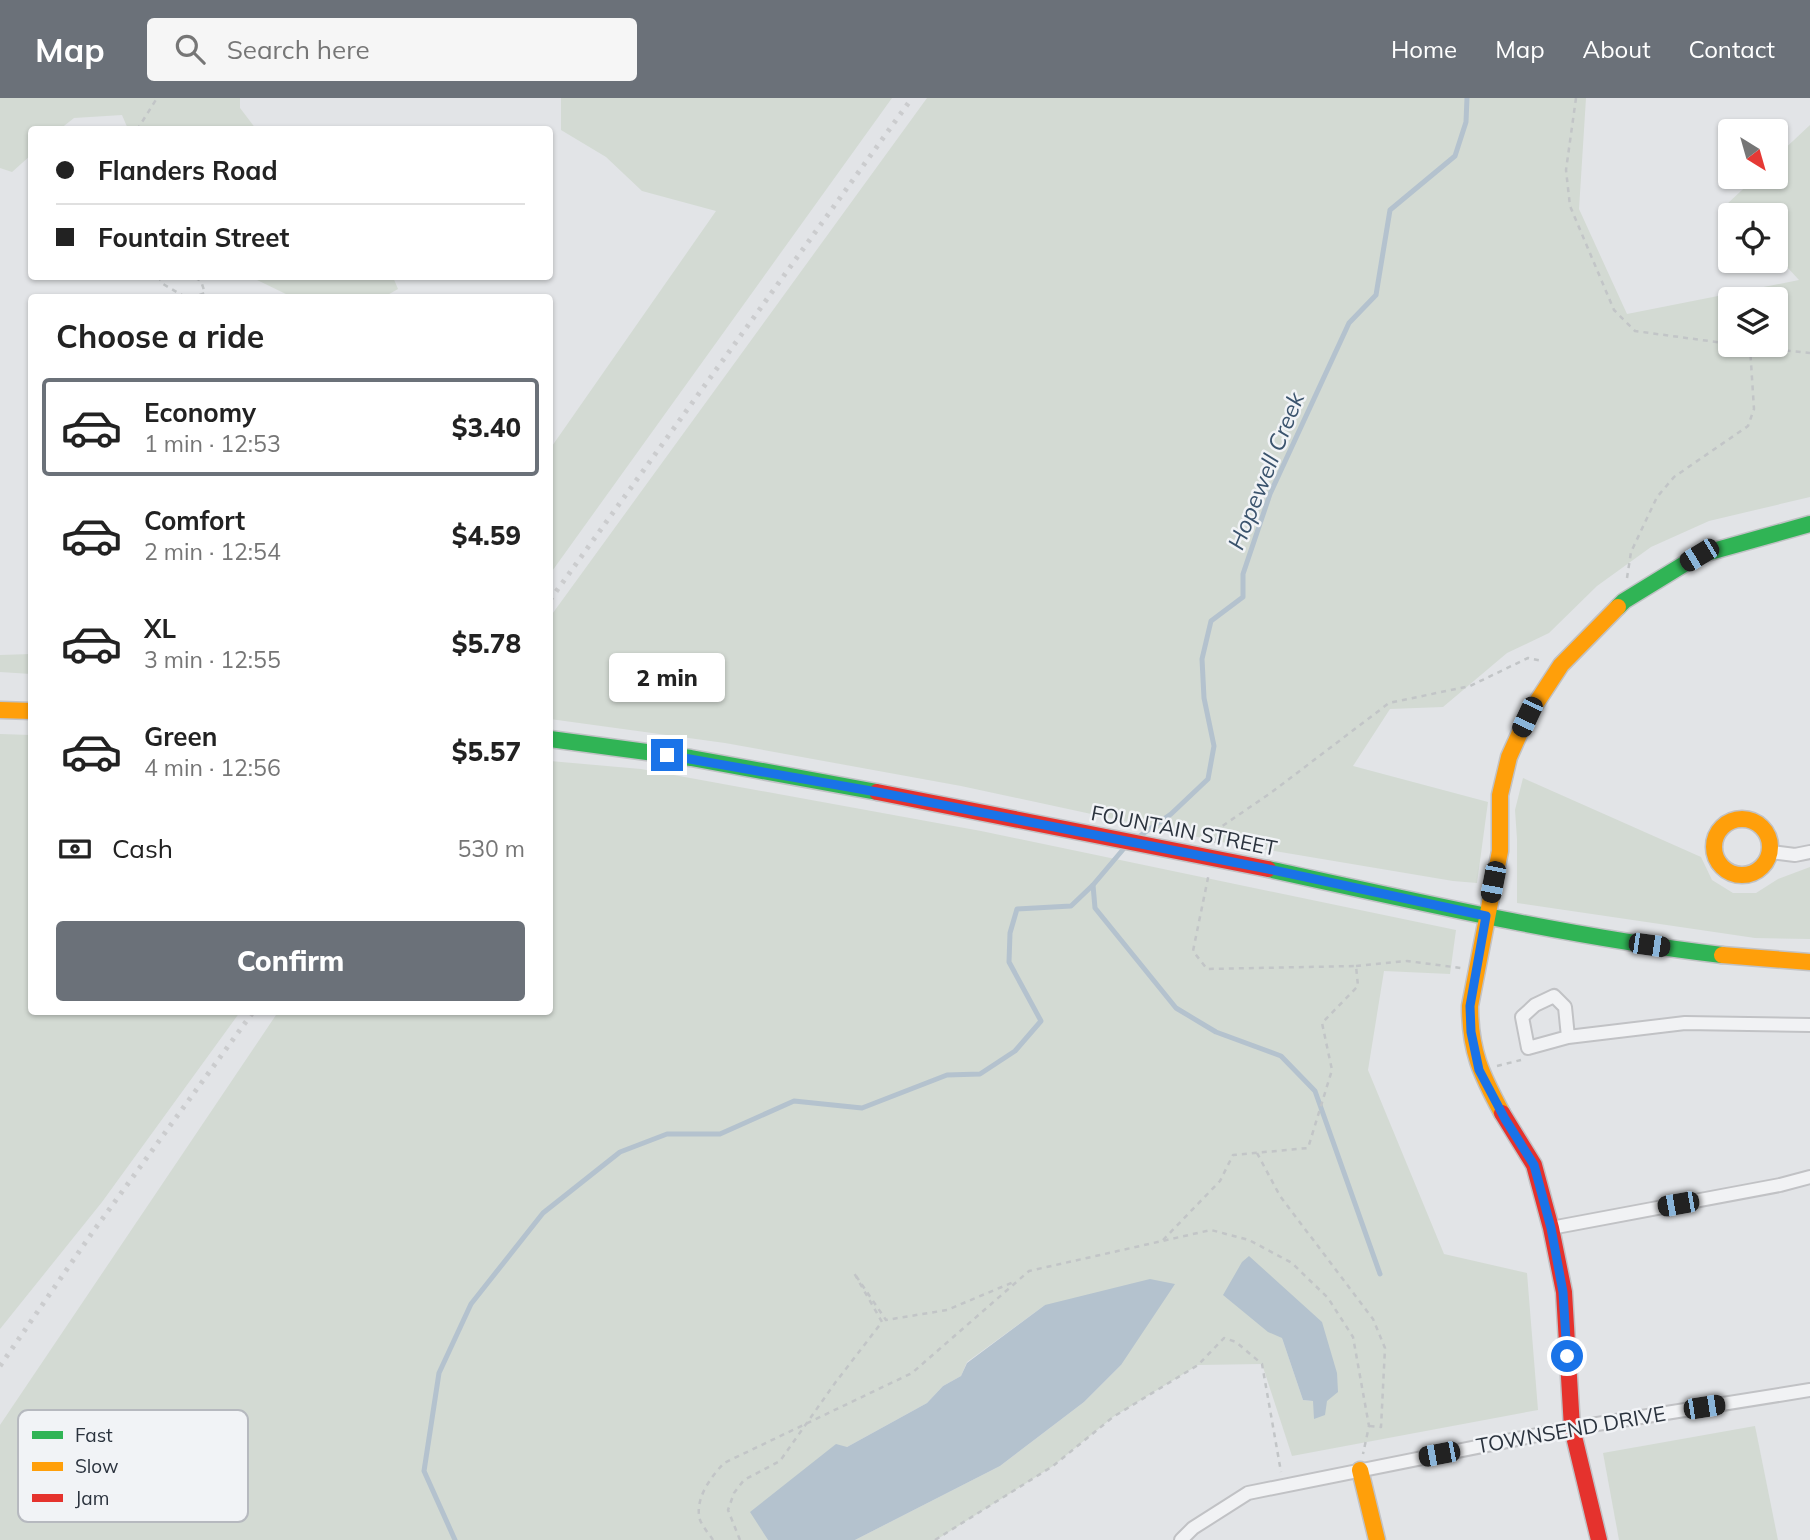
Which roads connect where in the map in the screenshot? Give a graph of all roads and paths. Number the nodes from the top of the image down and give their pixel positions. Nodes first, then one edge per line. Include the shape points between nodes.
1 (157, 98) edge
2 (1576, 98) edge
3 (140, 126) edge
4 (160, 280) edge
5 (199, 280) edge
6 (181, 294) edge
7 (202, 294) edge
8 (1718, 342) edge
9 (1788, 351) edge
10 (1810, 354) edge
11 (1751, 357) edge
12 (1810, 524) edge
13 (1624, 601) junction
14 (1561, 665) junction
15 (0, 710) edge
16 (28, 711) edge
17 (553, 739) edge
18 (1216, 842) dead end
19 (1771, 852) dead end
20 (1810, 852) edge
21 (1210, 870) dead end
22 (1486, 916) junction
23 (1810, 962) edge
24 (1356, 966) junction
25 (1478, 970) junction
26 (1810, 1026) edge
27 (1568, 1037) junction
28 (1528, 1048) junction
29 (1479, 1070) junction
30 (1257, 1153) junction
31 (1810, 1177) edge
32 (1551, 1228) junction
33 (1163, 1240) junction
34 (1019, 1280) junction
35 (884, 1321) junction
36 (1810, 1390) edge
37 (808, 1424) junction
38 (1369, 1426) junction
39 (1572, 1428) junction
40 (1360, 1469) junction
41 (1283, 1485) junction
42 (713, 1540) edge
43 (740, 1540) edge
44 (935, 1540) edge
45 (1181, 1540) edge
46 (1377, 1540) edge
47 (1599, 1540) edge

1 - 3 path
2 - 8 path via 1566,170 1570,206 1614,310 1635,331
4 - 6 path
5 - 7 path via 205,293
9 - 10 path
11 - 13 path via 1754,409 1748,426 1674,477 1657,498 1631,552
12 - 13 main road via 1699,555
13 - 14 main road
14 - 18 path via 1528,657 1470,686 1390,703 1218,829
14 - 22 main road via 1527,717 1509,757 1500,794 1500,851
15 - 16 main road
17 - 22 main road, FOUNTAIN STREET, bridge via 691,758 877,792
19 - 20 street
21 - 24 path via 1193,951 1207,969
22 - 23 main road, FOUNTAIN STREET via 1626,942
22 - 25 main road
24 - 25 path via 1407,961
24 - 30 path via 1358,986 1322,1023 1332,1070 1308,1148
25 - 29 main road via 1470,1006
26 - 27 street via 1685,1024
27 - 28 street
27 - 28 street via 1565,1007 1554,996 1522,1017
28 - 29 path via 1521,1060
29 - 32 main road via 1534,1165
30 - 33 path via 1233,1155 1220,1181
30 - 38 path via 1280,1196 1373,1319 1385,1348 1381,1427
31 - 32 street
32 - 39 main road via 1563,1292
33 - 34 path via 1029,1271
33 - 38 path via 1211,1230 1249,1240 1292,1263 1328,1298 1353,1337
34 - 35 path via 947,1311
34 - 37 path via 912,1373
35 - 35 path via 854,1273
35 - 37 path
36 - 39 street, TOWNSEND DRIVE
37 - 42 path via 724,1463 710,1479 701,1499 700,1519
37 - 43 path via 780,1461 744,1480 734,1493 728,1510
38 - 40 path
39 - 40 street, TOWNSEND DRIVE
39 - 47 main road
40 - 41 street, TOWNSEND DRIVE
40 - 46 main road
41 - 44 path via 1262,1364 1224,1338 1198,1365 1113,1417 1053,1466
41 - 45 street, TOWNSEND DRIVE via 1248,1493

